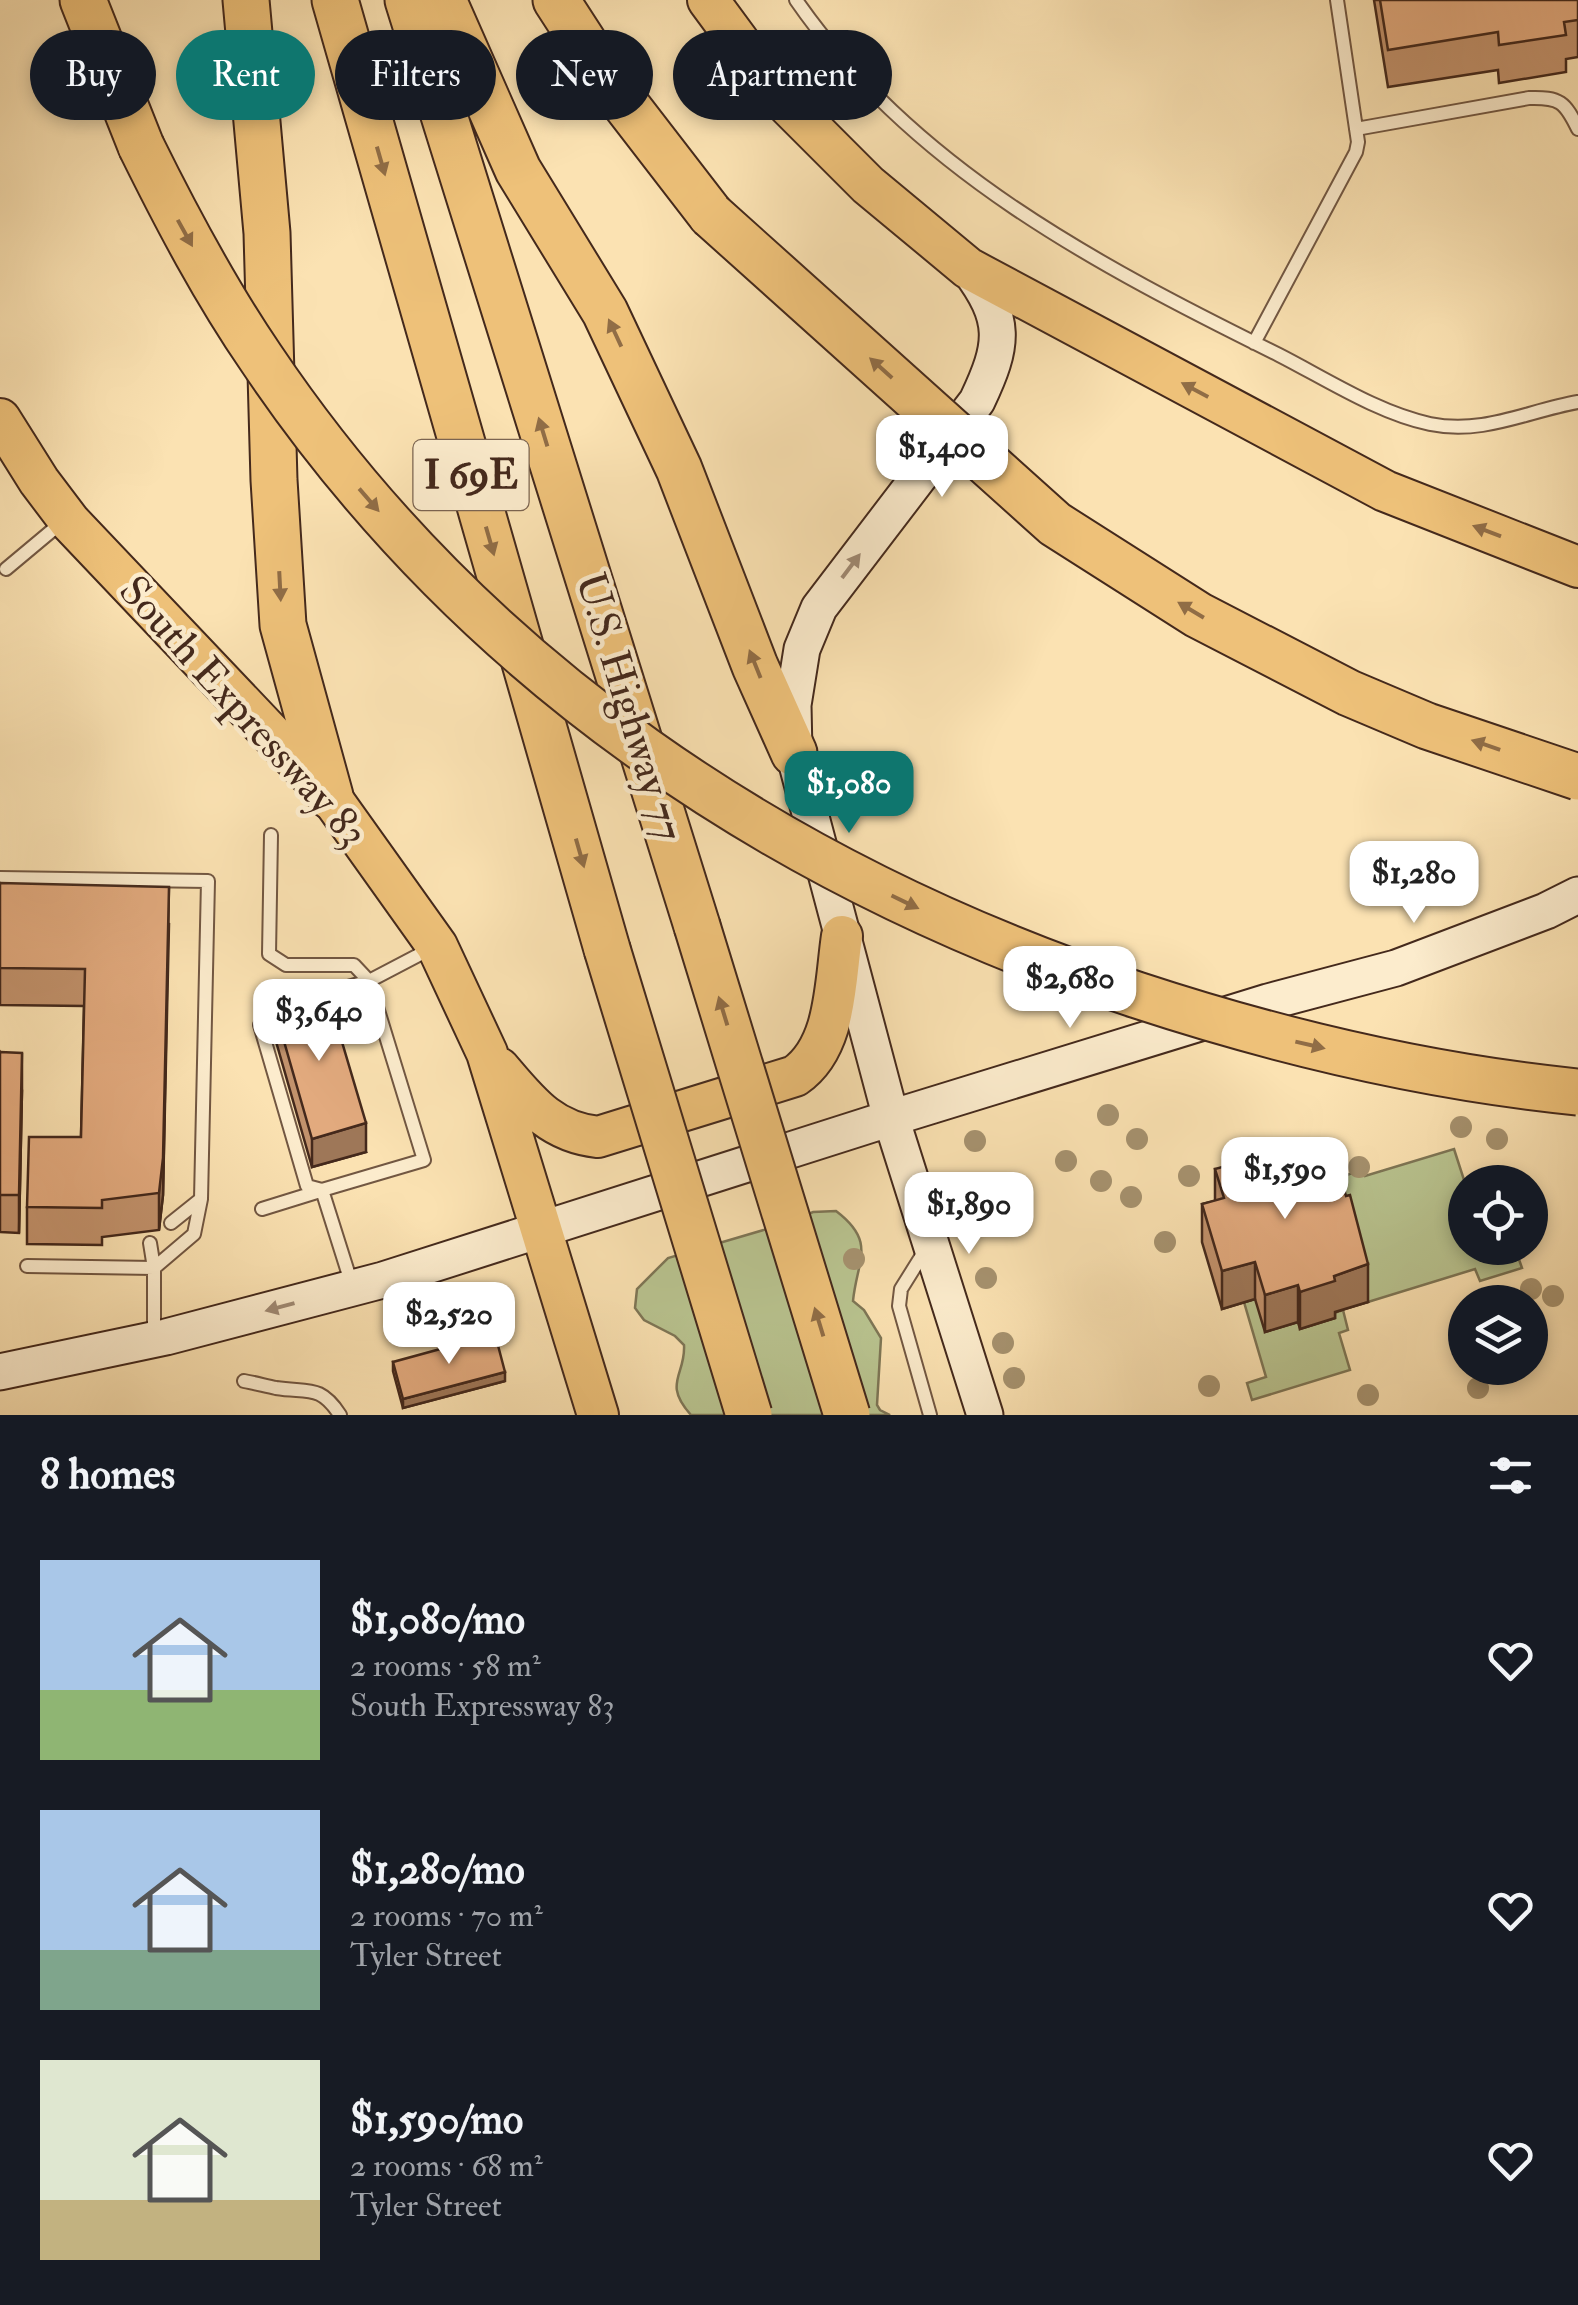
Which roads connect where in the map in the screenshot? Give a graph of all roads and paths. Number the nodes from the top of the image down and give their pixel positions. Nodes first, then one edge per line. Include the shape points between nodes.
1 (83, 0) edge
2 (246, 0) edge
3 (335, 0) edge
4 (408, 0) edge
5 (442, 0) edge
6 (556, 0) edge
7 (708, 0) edge
8 (796, 0) edge
9 (1337, 0) edge
10 (1356, 129) junction
11 (1578, 129) edge
12 (968, 268) junction
13 (1254, 343) junction
14 (1578, 402) edge
15 (0, 419) edge
16 (67, 518) junction
17 (1578, 567) edge
18 (6, 570) dead end
19 (794, 753) junction
20 (1578, 777) edge
21 (330, 796) junction
22 (271, 835) dead end
23 (0, 878) edge
24 (1578, 895) edge
25 (842, 936) junction
26 (436, 946) junction
27 (368, 981) junction
28 (487, 1053) junction
29 (1578, 1092) edge
30 (891, 1118) junction
31 (322, 1190) junction
32 (201, 1199) junction
33 (262, 1208) dead end
34 (170, 1223) dead end
35 (542, 1231) junction
36 (150, 1243) dead end
37 (930, 1243) junction
38 (27, 1266) dead end
39 (154, 1268) junction
40 (353, 1288) junction
41 (154, 1340) junction
42 (0, 1372) edge
43 (244, 1381) dead end
44 (340, 1415) edge
45 (598, 1415) edge
46 (749, 1415) edge
47 (847, 1415) edge
48 (930, 1415) edge
49 (985, 1415) edge

1 -> 29 highway, bridge via 141,146 252,344 362,491 443,580 580,704 700,790 828,864 1093,980 1371,1059
2 -> 21 highway via 268,233 282,624
3 -> 46 highway, U.S. Highway 77 / I 69E, bridge via 607,950
47 -> 4 highway, U.S. Highway 77 / I 69E, bridge
19 -> 5 highway via 671,452 605,312 518,170
20 -> 6 highway, bridge via 1349,692 1198,615 1055,524 710,215
7 - 12 main road via 778,96 868,185
8 - 13 lane via 875,93 985,189 1058,239
9 - 10 lane
10 - 11 lane via 1549,98 1572,113
10 - 13 lane via 1356,152
17 -> 12 main road via 1385,491
19 -> 12 main road via 802,648 819,608 977,401 996,362 997,314
13 - 14 lane via 1431,424 1501,424
15 - 16 main road, South Expressway 83
16 - 18 lane
16 - 21 main road, South Expressway 83
19 - 25 main road
21 - 26 main road, South Expressway 83
22 - 27 lane via 269,954 286,966 354,965
23 - 32 lane via 208,881
24 - 30 main road via 1396,968
25 - 28 main road via 819,1053 795,1076 598,1137 563,1130 540,1116
25 - 30 main road
26 - 27 lane
26 - 28 main road, South Expressway 83
27 - 31 lane via 424,1160
27 - 31 lane via 268,1011 260,1025 306,1186
28 - 35 main road, South Expressway 83
30 - 35 main road
30 - 37 main road
31 - 33 lane
31 - 40 lane
32 - 34 lane
32 - 39 lane via 194,1234
35 - 40 main road
35 - 45 main road, South Expressway 83
36 - 39 lane
37 - 48 lane via 901,1289 900,1306
37 - 49 main road
38 - 39 lane
39 - 41 lane
40 -> 41 main road
41 - 42 main road
43 - 44 lane via 310,1389 330,1398

